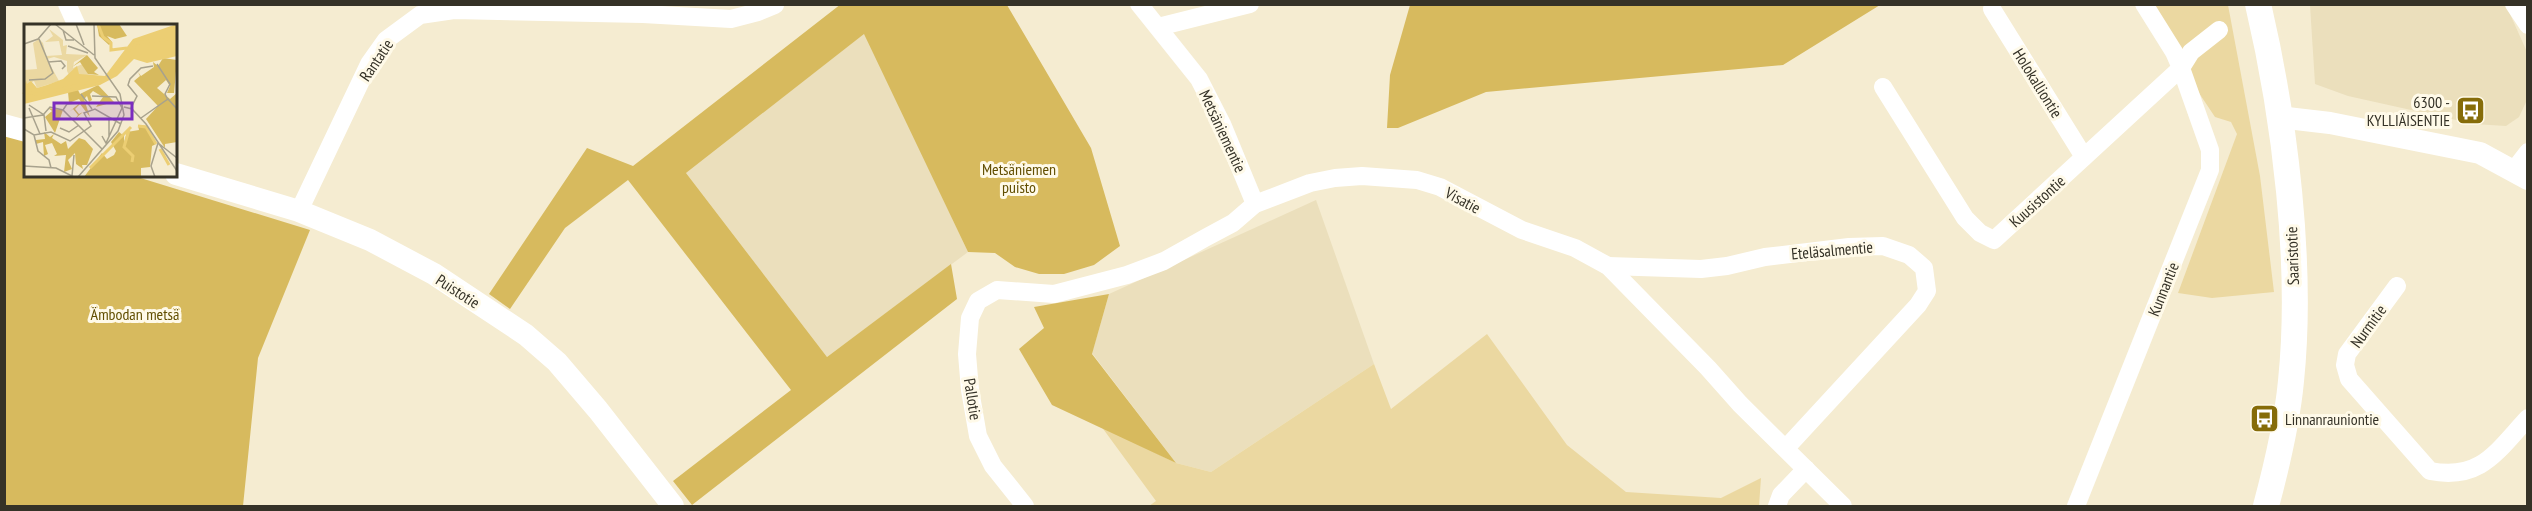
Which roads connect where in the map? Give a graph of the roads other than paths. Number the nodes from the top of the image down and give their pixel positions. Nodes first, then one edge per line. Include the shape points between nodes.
1 (67, 4) edge
2 (1139, 4) edge
3 (1250, 4) edge
4 (2144, 4) edge
5 (2258, 4) edge
6 (2514, 4) edge
7 (775, 5) edge
8 (1992, 9) dead end
9 (76, 24) edge
10 (2528, 25) edge
11 (1158, 27) junction
12 (2219, 30) dead end
13 (2181, 68) junction
14 (1883, 87) dead end
15 (2278, 117) junction
16 (4, 125) edge
17 (24, 130) edge
18 (2084, 158) junction
19 (2523, 167) edge
20 (177, 174) edge
21 (1255, 204) junction
22 (299, 211) junction
23 (1608, 266) junction
24 (2397, 286) dead end
25 (997, 290) joint
26 (2528, 418) edge
27 (1786, 448) junction
28 (1806, 469) junction
29 (673, 507) edge
30 (1025, 507) edge
31 (1777, 507) edge
32 (1843, 507) edge
33 (2076, 507) edge
34 (2266, 507) edge

1 - 9 street
2 - 11 street, Metsäniementie
3 - 11 street
4 - 13 street, Kunnantie
5 - 15 main road, Saaristotie
6 - 10 street
7 - 22 street, Rantatie via 731,19 454,10 420,15 386,40 369,64
8 - 18 street, Holokalliontie
11 - 21 street, Metsäniementie via 1199,79
12 - 13 street, Kuusistontie via 2191,52
13 - 18 street, Kuusistontie
13 - 33 street, Kunnantie via 2210,150 2210,171
14 - 18 street, Kuusistontie via 1965,218 1994,240
15 - 19 street via 2330,123 2480,153
15 - 34 main road, Saaristotie via 2289,206 2293,352 2284,429
16 - 17 street
20 - 22 street, Puistotie
21 - 23 street, Visatie via 1335,178 1418,180
21 - 25 street, Visatie via 1233,223 1164,261 1127,275 1054,294
22 - 29 street, Puistotie via 370,240 434,274 526,335 557,362
23 - 27 street, Visatie
23 - 27 street, Eteläsalmentie via 1701,269 1765,257 1883,246 1909,255 1924,268 1927,291 1918,305
24 - 26 street, Nurmitie via 2347,354 2346,365 2349,379 2430,471 2472,471
25 - 30 street, Pallotie via 978,301 970,318 970,390 978,436 993,466
27 - 28 street, Visatie
28 - 31 street via 1781,495
28 - 32 street, Visatie

